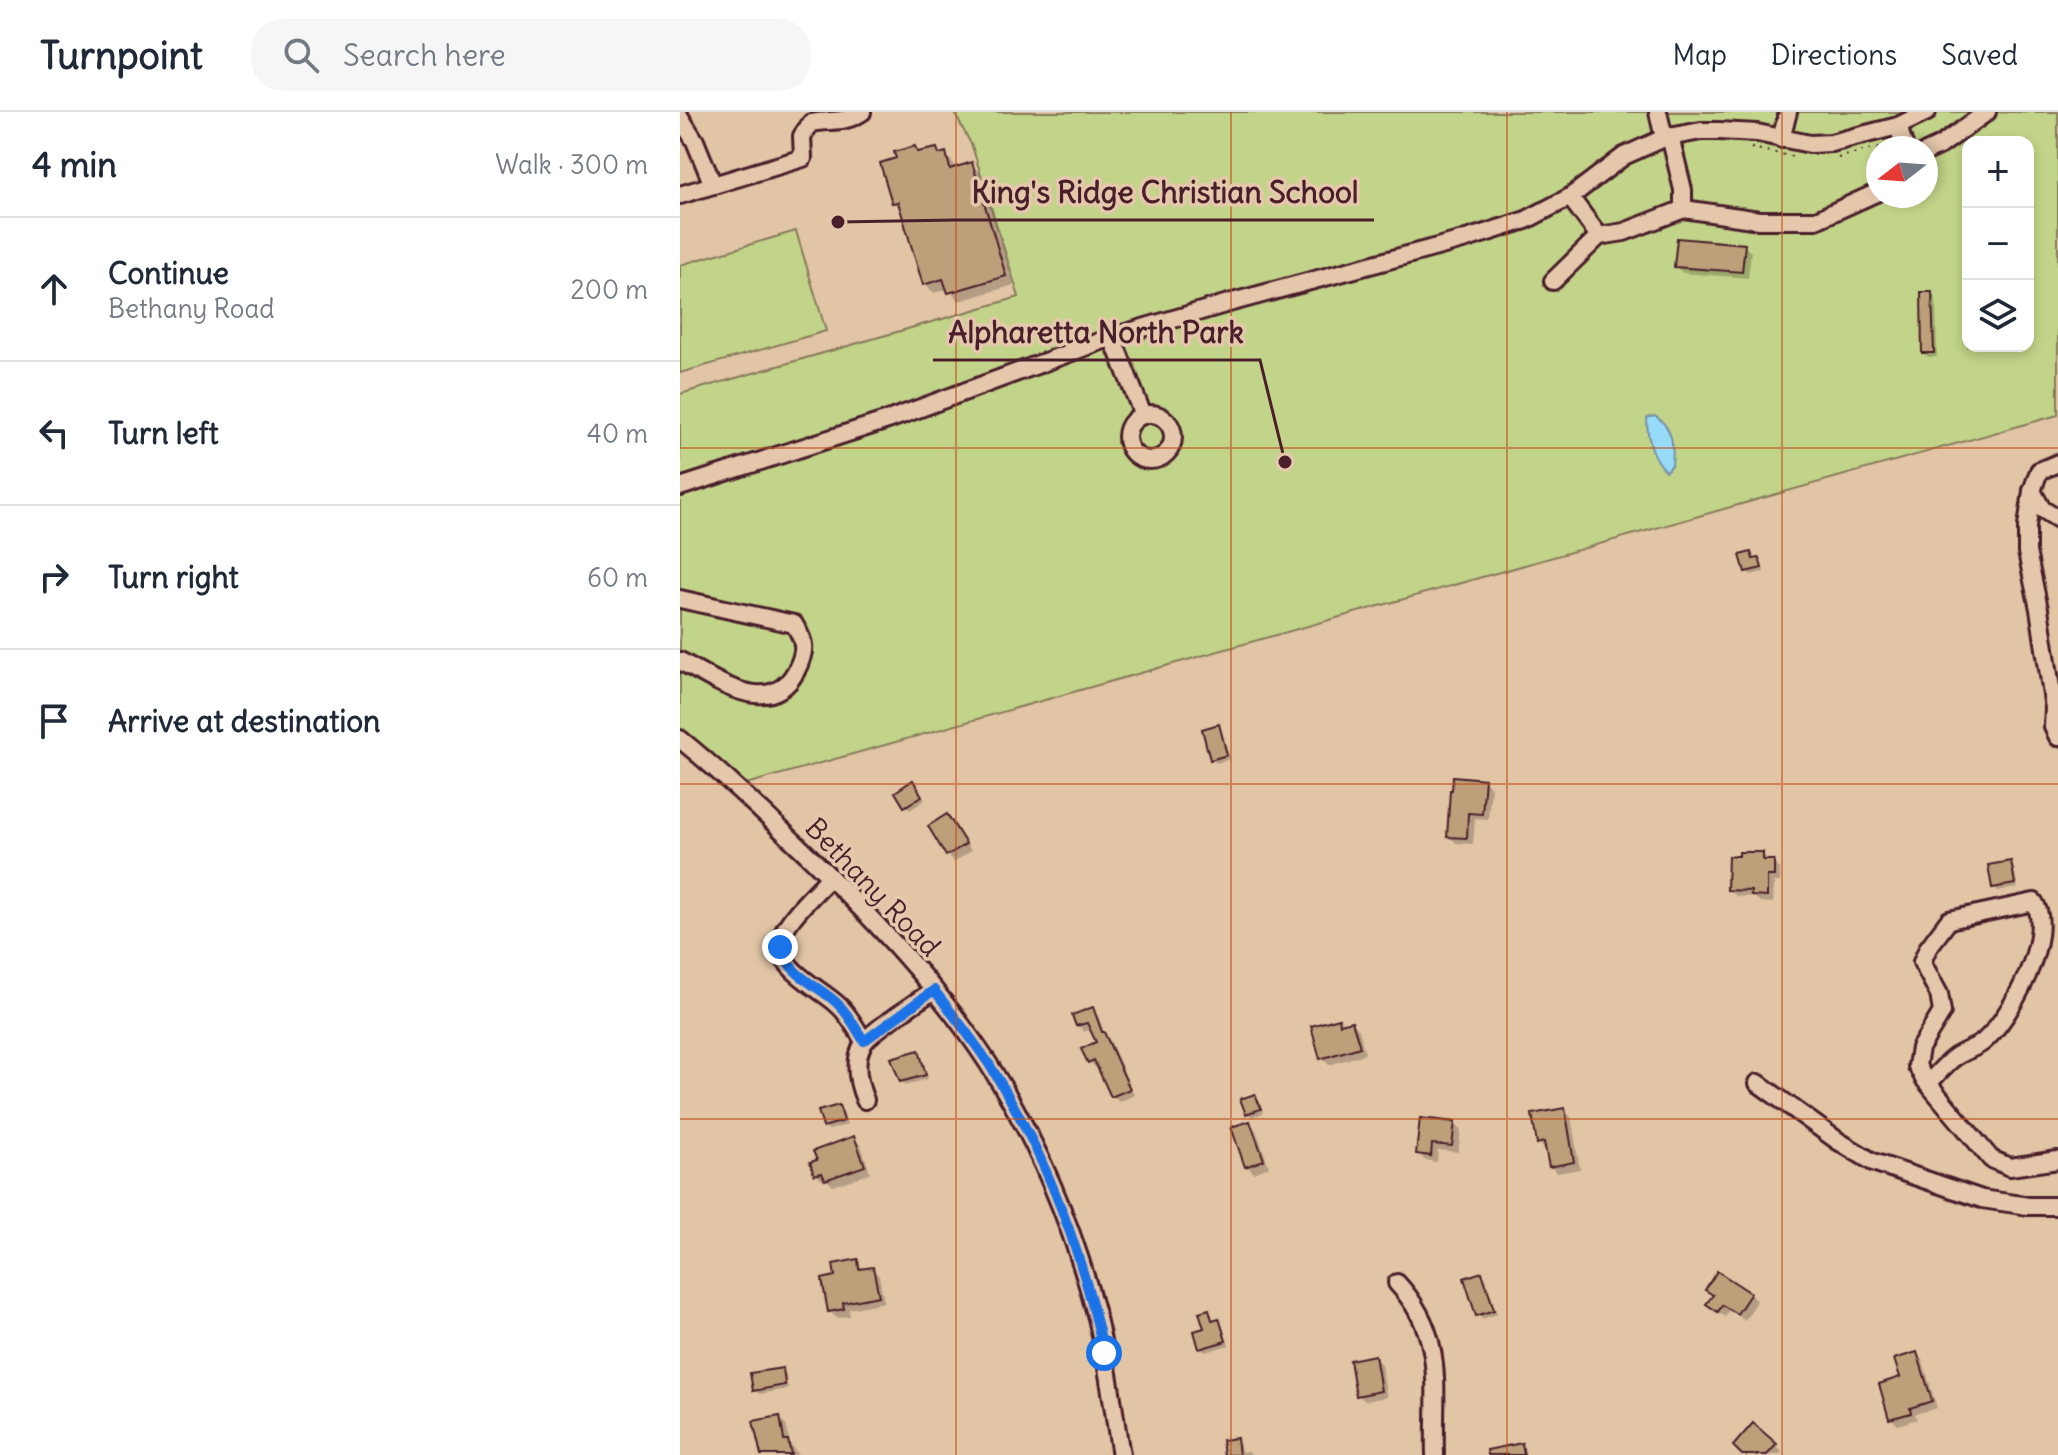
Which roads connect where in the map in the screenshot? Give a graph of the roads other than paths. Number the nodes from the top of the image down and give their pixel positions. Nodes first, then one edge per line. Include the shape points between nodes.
1 (862, 112) edge
2 (1658, 112) edge
3 (1788, 112) edge
4 (1927, 112) edge
5 (1987, 112) edge
6 (680, 117) edge
7 (1898, 126) junction
8 (1901, 136) edge
9 (1667, 137) junction
10 (1781, 139) junction
11 (1938, 146) edge
12 (713, 185) junction
13 (680, 195) edge
14 (1570, 197) junction
15 (1866, 197) edge
16 (1683, 209) junction
17 (1599, 236) junction
18 (1553, 281) dead end
19 (1112, 337) junction
20 (1143, 415) dead end
21 (2058, 463) edge
22 (680, 487) edge
23 (2032, 491) junction
24 (2058, 519) edge
25 (680, 599) edge
26 (680, 661) edge
27 (2056, 707) edge
28 (2058, 737) edge
29 (680, 739) edge
30 (830, 877) junction
31 (934, 990) junction
32 (864, 1041) junction
33 (1758, 1083) dead end
34 (1928, 1083) junction
35 (865, 1100) dead end
36 (2058, 1160) edge
37 (2058, 1206) edge
38 (1397, 1283) dead end
39 (1121, 1455) edge
40 (1435, 1455) edge

1 - 12 street via 846,121 811,123 802,136 803,158
2 - 9 street
3 - 10 street
4 - 7 street
5 - 11 street
6 - 12 street
7 - 8 street
7 - 10 street via 1831,143
9 - 10 street via 1719,131
9 - 14 street via 1624,156
9 - 16 street via 1683,190
12 - 13 street
14 - 17 street
14 - 19 street via 1496,230
15 - 16 street via 1816,220 1759,220
16 - 17 street
17 - 18 street
19 - 20 street
19 - 22 street via 888,420
21 - 23 street via 2039,471
23 - 24 street via 2042,509
23 - 27 street via 2028,560
25 - 26 street via 794,624 803,638 804,657 792,678 773,693 758,696
27 - 28 street via 2053,727
29 - 30 street, Bethany Road
30 - 31 street, Bethany Road
30 - 32 street via 794,917 780,947 797,974 841,1006
31 - 32 street
31 - 39 street, Bethany Road via 989,1064 1056,1198 1096,1316
32 - 35 street via 857,1074
33 - 37 street via 1873,1162 1982,1199
34 - 34 street via 1917,1066 1920,1048 1942,1012 1922,962 1928,948 1949,920 2034,902 2040,911 2040,934 2025,982 1982,1043 1954,1057
34 - 36 street via 1991,1159 2010,1167
38 - 40 street via 1429,1334 1435,1359

